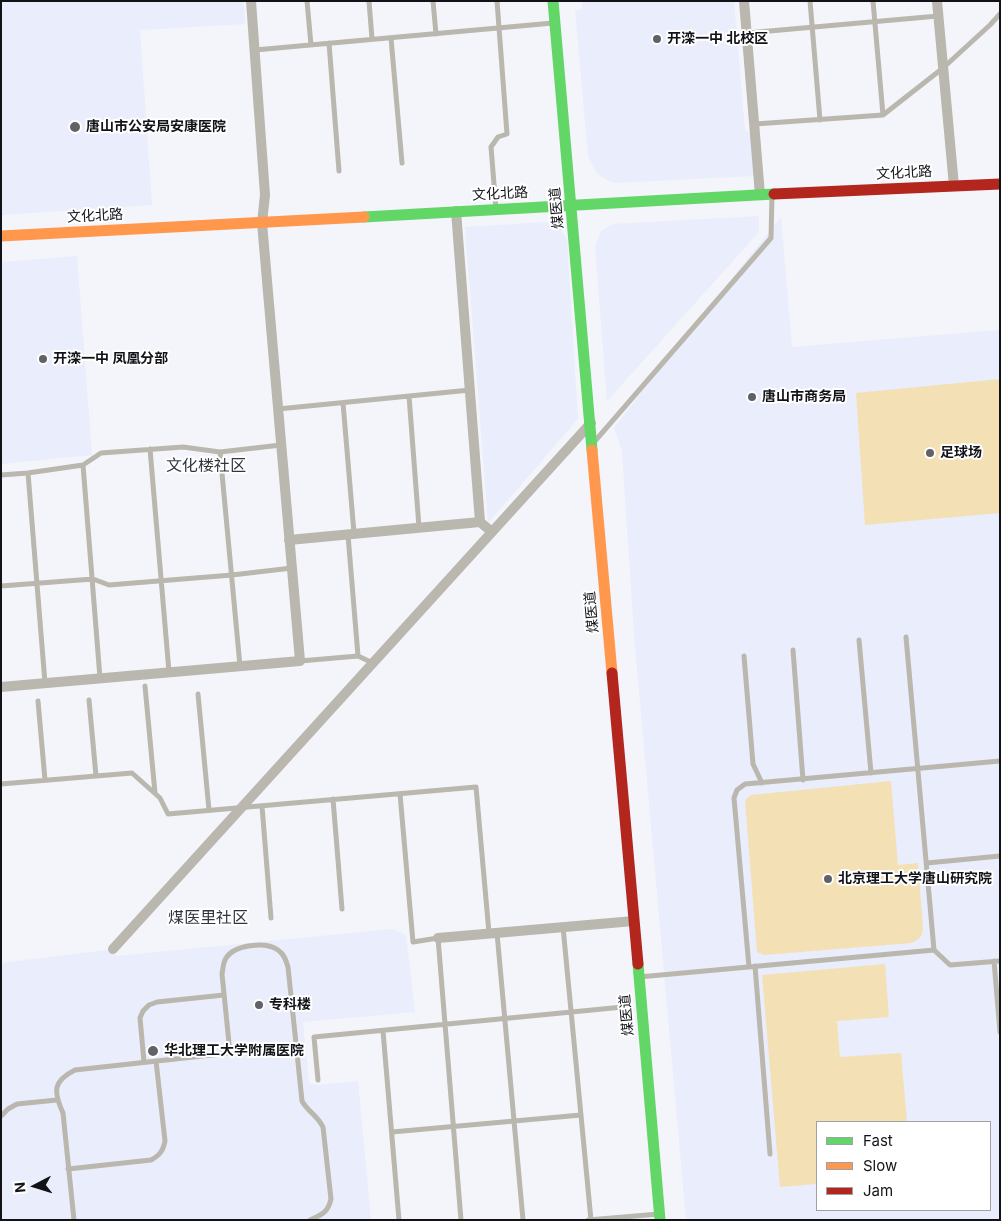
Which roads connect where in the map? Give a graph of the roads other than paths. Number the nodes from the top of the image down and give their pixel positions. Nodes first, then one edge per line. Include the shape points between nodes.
1 (251, 1) edge
2 (307, 1) edge
3 (368, 1) edge
4 (433, 1) edge
5 (497, 1) edge
6 (553, 1) edge
7 (744, 1) edge
8 (810, 1) edge
9 (873, 1) edge
10 (937, 1) edge
11 (1000, 14) edge
12 (938, 16) junction
13 (875, 21) junction
14 (555, 22) junction
15 (812, 27) junction
16 (499, 28) junction
17 (747, 33) junction
18 (436, 34) junction
19 (391, 38) junction
20 (372, 40) junction
21 (329, 43) junction
22 (311, 45) junction
23 (255, 50) junction
24 (943, 68) junction
25 (883, 115) junction
26 (820, 120) junction
27 (755, 124) junction
28 (402, 163) dead end
29 (339, 171) dead end
30 (1000, 184) edge
31 (954, 186) junction
32 (772, 194) junction
33 (760, 195) junction
34 (571, 205) junction
35 (496, 209) junction
36 (456, 211) junction
37 (262, 223) junction
38 (1, 236) edge
39 (470, 390) junction
40 (409, 396) junction
41 (343, 403) junction
42 (278, 409) junction
43 (591, 423) junction
44 (593, 444) junction
45 (281, 445) junction
46 (150, 449) junction
47 (220, 452) junction
48 (83, 465) junction
49 (28, 473) junction
50 (1, 475) edge
51 (480, 522) junction
52 (419, 528) junction
53 (492, 532) junction
54 (351, 534) junction
55 (289, 540) junction
56 (292, 568) junction
57 (232, 575) junction
58 (93, 579) junction
59 (161, 581) junction
60 (37, 583) junction
61 (1, 586) edge
62 (906, 637) dead end
63 (860, 640) dead end
64 (793, 650) dead end
65 (358, 656) junction
66 (744, 656) dead end
67 (300, 661) junction
68 (373, 663) junction
69 (240, 666) junction
70 (169, 672) junction
71 (100, 678) junction
72 (45, 683) junction
73 (145, 686) dead end
74 (1, 687) edge
75 (198, 694) dead end
76 (89, 700) dead end
77 (38, 701) dead end
78 (1000, 761) edge
79 (918, 769) junction
80 (871, 773) junction
81 (96, 776) junction
82 (45, 780) junction
83 (802, 780) junction
84 (762, 783) junction
85 (1, 784) edge
86 (155, 794) junction
87 (400, 794) junction
88 (333, 799) junction
89 (262, 806) junction
90 (242, 807) junction
91 (208, 810) junction
92 (1000, 856) edge
93 (927, 863) junction
94 (342, 909) dead end
95 (271, 918) dead end
96 (634, 921) junction
97 (563, 927) junction
98 (493, 934) junction
99 (438, 938) junction
100 (113, 949) dead end
101 (934, 950) junction
102 (997, 961) edge
103 (752, 967) junction
104 (638, 977) junction
105 (224, 996) junction
106 (623, 1007) dead end
107 (571, 1012) junction
108 (505, 1019) junction
109 (445, 1025) junction
110 (383, 1032) junction
111 (1000, 1032) edge
112 (156, 1061) junction
113 (144, 1062) junction
114 (318, 1080) dead end
115 (57, 1100) junction
116 (580, 1114) junction
117 (1, 1116) edge
118 (514, 1120) junction
119 (453, 1126) junction
120 (392, 1132) junction
121 (770, 1154) dead end
122 (68, 1169) junction
123 (660, 1217) edge
124 (74, 1220) edge
125 (310, 1220) edge
126 (400, 1220) edge
127 (461, 1220) edge
128 (523, 1220) edge
129 (590, 1220) edge

1 - 23 street
2 - 22 lane
3 - 20 lane
4 - 18 lane
5 - 16 lane
6 - 14 street, 煤医道
7 - 17 street
8 - 15 lane
9 - 13 lane
10 - 12 street
11 - 24 lane
12 - 13 lane
12 - 24 street
13 - 15 lane
13 - 25 lane
14 - 16 lane
14 - 34 street, 煤医道
15 - 17 lane
15 - 26 lane
16 - 18 lane
16 - 35 lane via 507,134 498,137 491,147
17 - 27 street
18 - 19 lane
19 - 20 lane
19 - 28 lane
20 - 21 lane
21 - 22 lane
21 - 29 lane
22 - 23 lane
23 - 37 street via 265,195
24 - 25 lane
24 - 31 street
25 - 26 lane
26 - 27 lane
27 - 33 street
30 - 31 street, 文化北路
31 - 32 street, 文化北路
32 - 33 street, 文化北路
32 - 44 lane via 771,238
33 - 34 street, 文化北路
34 - 35 street, 文化北路
34 - 43 street, 煤医道
35 - 36 street, 文化北路
36 - 37 street, 文化北路
36 - 39 street
37 - 38 street, 文化北路
37 - 42 street
39 - 40 lane
39 - 51 street
40 - 41 lane
40 - 52 lane
41 - 42 lane
41 - 54 lane
42 - 45 street
43 - 44 street, 煤医道
43 - 53 street
44 - 96 street, 煤医道
45 - 47 lane
45 - 55 street
46 - 47 lane via 183,447
46 - 48 lane via 101,453
46 - 59 lane
47 - 57 lane
48 - 49 lane
48 - 58 lane
49 - 50 lane
49 - 60 lane
51 - 52 street
51 - 53 street
52 - 54 street
53 - 68 street
54 - 55 street
54 - 65 lane
55 - 56 street
56 - 57 lane
56 - 67 street
57 - 59 lane
57 - 69 lane
58 - 59 lane via 109,585
58 - 60 lane
58 - 71 lane
59 - 70 lane
60 - 61 lane
60 - 72 lane
62 - 79 lane
63 - 80 lane
64 - 83 lane
65 - 67 lane
65 - 68 lane
66 - 84 lane via 754,764
67 - 69 street
68 - 90 street
69 - 70 street
70 - 71 street
71 - 72 street
72 - 74 street
73 - 86 lane
75 - 91 lane
76 - 81 lane
77 - 82 lane
78 - 79 lane
79 - 80 lane
79 - 93 lane
80 - 83 lane
81 - 82 lane
81 - 86 lane via 132,773
82 - 85 lane
83 - 84 lane
84 - 103 lane via 745,784 737,790 734,798
86 - 91 lane via 168,814
87 - 88 lane
87 - 98 lane via 476,787
87 - 99 lane via 413,942
88 - 89 lane
88 - 94 lane
89 - 90 lane
89 - 95 lane
90 - 91 lane
90 - 100 street
92 - 93 lane
93 - 101 lane
96 - 97 street
96 - 104 street, 煤医道
97 - 98 street
97 - 107 lane
98 - 99 street
98 - 108 lane
99 - 109 lane
101 - 102 lane via 950,965
101 - 103 lane
102 - 111 lane
103 - 104 lane
103 - 121 lane
104 - 123 street, 煤医道
105 - 112 lane via 230,1054
105 - 113 lane via 149,1005 140,1018
105 - 125 lane via 223,966 232,952 242,947 264,945 272,947 286,960 302,1101 323,1127 331,1199 322,1215
106 - 107 lane
107 - 108 lane
107 - 116 lane
108 - 109 lane
108 - 118 lane
109 - 110 lane
109 - 119 lane
110 - 114 lane via 314,1037
110 - 120 lane
112 - 113 lane
112 - 122 lane via 165,1141 163,1151 151,1160
113 - 115 lane via 75,1070 59,1083
115 - 117 lane via 17,1104
115 - 122 lane via 62,1113
116 - 118 lane
116 - 129 lane
118 - 119 lane
118 - 128 lane
119 - 120 lane
119 - 127 lane
120 - 126 lane
122 - 124 lane
123 - 129 lane

